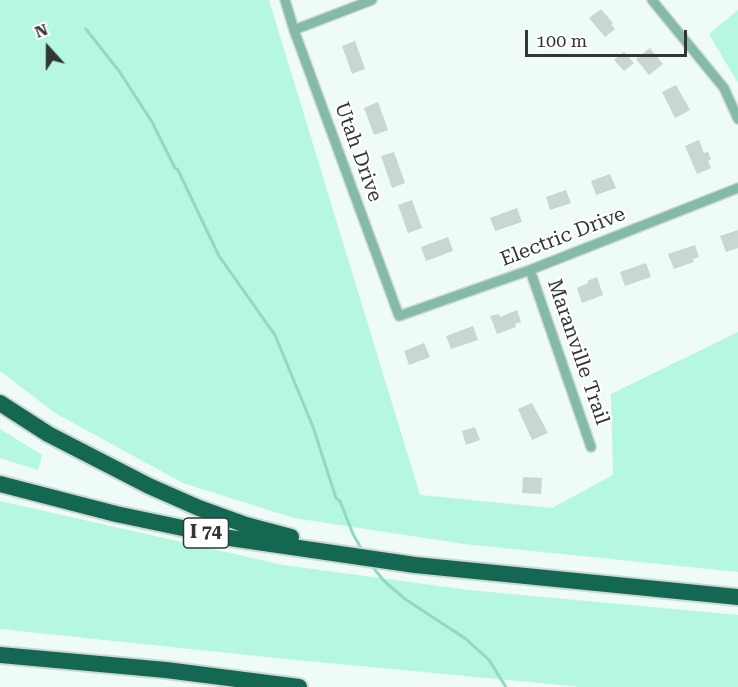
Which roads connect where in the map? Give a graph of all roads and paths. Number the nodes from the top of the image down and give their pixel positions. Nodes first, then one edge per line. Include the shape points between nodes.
1 (285, 0) edge
2 (372, 0) edge
3 (652, 0) edge
4 (294, 30) junction
5 (738, 119) edge
6 (738, 188) edge
7 (530, 270) junction
8 (399, 316) joint
9 (0, 403) edge
10 (591, 447) dead end
11 (0, 484) edge
12 (415, 565) junction
13 (738, 597) edge
14 (0, 655) edge
15 (299, 687) edge

1 - 4 street, Utah Drive
2 - 4 street
3 - 5 street via 724,88
4 - 8 street, Utah Drive
6 - 7 street, Electric Drive
7 - 8 street, Electric Drive
7 - 10 street, Maranville Trail
9 - 12 highway via 96,460 199,508 279,534
11 - 12 highway, I 74 via 230,538
12 - 13 highway, I 74
14 - 15 highway

